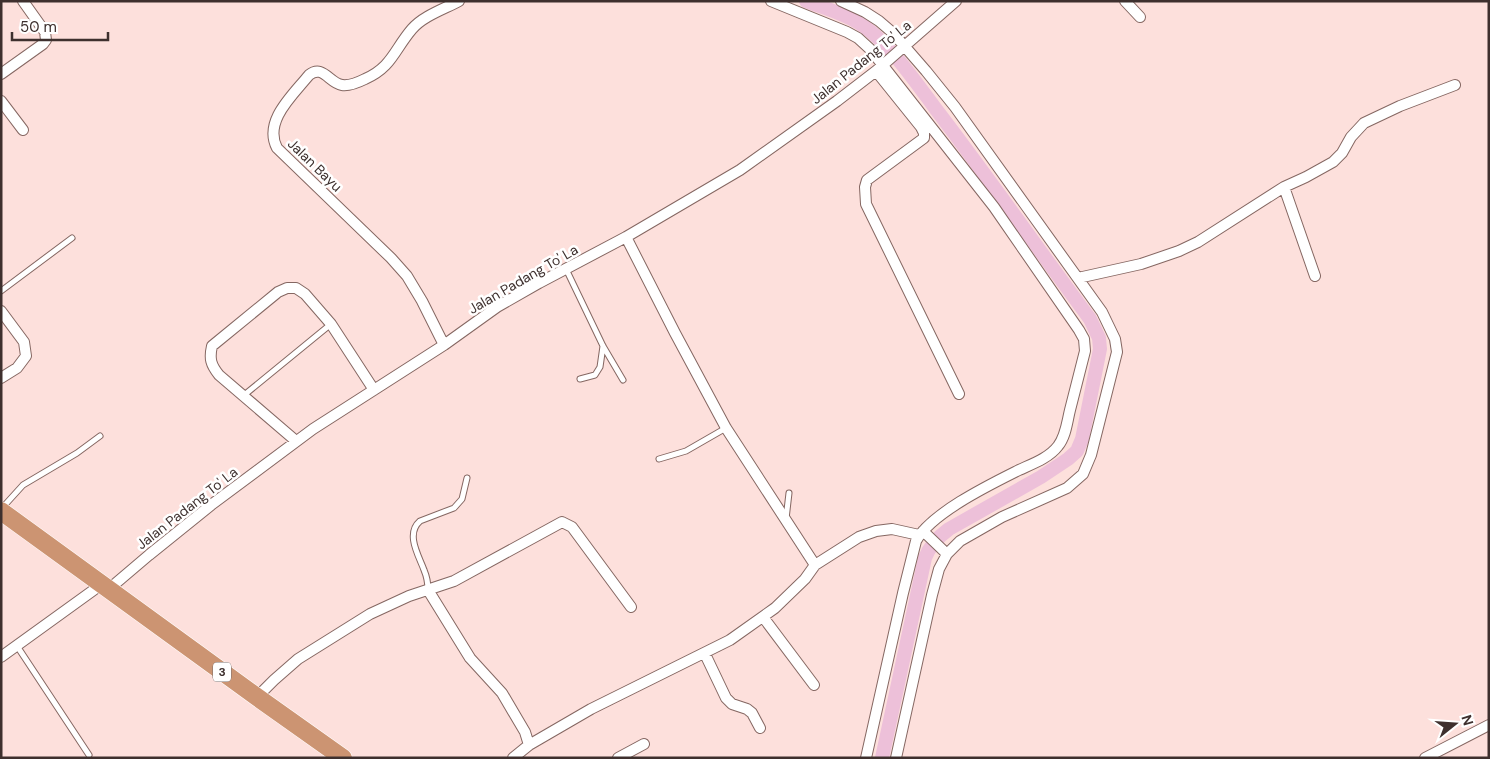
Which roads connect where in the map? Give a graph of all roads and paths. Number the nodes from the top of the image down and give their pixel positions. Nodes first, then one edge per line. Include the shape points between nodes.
1 (23, 1) edge
2 (459, 1) edge
3 (771, 1) edge
4 (840, 1) edge
5 (956, 1) edge
6 (1125, 1) edge
7 (1140, 17) dead end
8 (902, 48) junction
9 (882, 66) junction
10 (1, 74) edge
11 (1456, 85) dead end
12 (1, 101) edge
13 (23, 130) dead end
14 (1284, 187) junction
15 (626, 237) junction
16 (72, 238) dead end
17 (566, 269) junction
18 (1315, 276) dead end
19 (1078, 278) junction
20 (1, 290) edge
21 (1, 311) edge
22 (331, 324) junction
23 (444, 345) junction
24 (603, 346) junction
25 (1, 378) edge
26 (580, 379) dead end
27 (622, 380) dead end
28 (374, 390) junction
29 (959, 394) dead end
30 (243, 396) junction
31 (726, 428) junction
32 (100, 436) dead end
33 (296, 441) junction
34 (660, 458) dead end
35 (467, 478) dead end
36 (789, 493) dead end
37 (1, 510) edge
38 (786, 520) junction
39 (923, 534) junction
40 (946, 553) junction
41 (815, 565) junction
42 (106, 587) junction
43 (428, 590) junction
44 (632, 606) dead end
45 (763, 617) junction
46 (17, 646) junction
47 (705, 654) junction
48 (1, 657) edge
49 (814, 684) dead end
50 (257, 697) junction
51 (1489, 725) edge
52 (760, 728) dead end
53 (644, 744) dead end
54 (529, 745) junction
55 (89, 755) dead end
56 (336, 756) edge
57 (513, 758) edge
58 (618, 758) edge
59 (866, 758) edge
60 (896, 758) edge
61 (1425, 758) edge

1 - 10 street via 45,32 46,40
2 - 23 street, Jalan Bayu via 421,21 388,64 364,80 343,85 322,72 312,72 277,117 273,128 277,148 407,276
3 - 9 street via 858,38
4 - 8 street via 879,21
5 - 8 street, Jalan Padang To' La
6 - 7 street
8 - 9 street, Jalan Padang To' La
8 - 19 street via 955,107
9 - 15 street, Jalan Padang To' La via 740,170
9 - 29 street via 921,127 924,138 867,180 866,204
9 - 39 street via 1000,216 1084,339 1085,351 1065,432 1058,447 1046,457 957,505 935,520
11 - 14 street via 1364,123 1333,162
12 - 13 street
14 - 18 street
14 - 19 street via 1179,252
15 - 17 street, Jalan Padang To' La
15 - 31 street
16 - 20 lane
17 - 23 street, Jalan Padang To' La via 497,308
17 - 24 lane
19 - 40 street via 1102,312 1115,339 1117,352 1091,455 1082,474 1067,488 972,533
21 - 25 street via 24,342 26,356 17,368
22 - 28 street
22 - 30 lane
22 - 30 street via 296,288 278,292 212,346 209,356 212,366
23 - 28 street, Jalan Padang To' La
24 - 26 lane via 596,375
24 - 27 lane
28 - 33 street, Jalan Padang To' La
30 - 33 street
31 - 34 lane via 686,451
31 - 38 street
32 - 37 lane via 23,485
33 - 42 street, Jalan Padang To' La
35 - 43 lane via 462,499 454,508 420,521 414,530 415,547
36 - 38 lane
37 - 42 highway, 3
38 - 41 street
39 - 40 street
39 - 41 street via 892,529 876,531 859,537
39 - 59 street via 916,541 902,593
40 - 60 street via 934,583
41 - 45 street via 796,588
42 - 46 street, Jalan Padang To' La
42 - 50 highway, 3
43 - 44 street via 454,581 562,522 572,527
43 - 50 street via 392,603 298,659
43 - 54 street via 470,658 502,693
45 - 47 street
45 - 49 street
46 - 48 street, Jalan Padang To' La
46 - 55 lane
47 - 52 street via 726,698 732,704 748,709
47 - 54 street via 591,709
50 - 56 highway, 3
51 - 61 street
53 - 58 street
54 - 57 street

